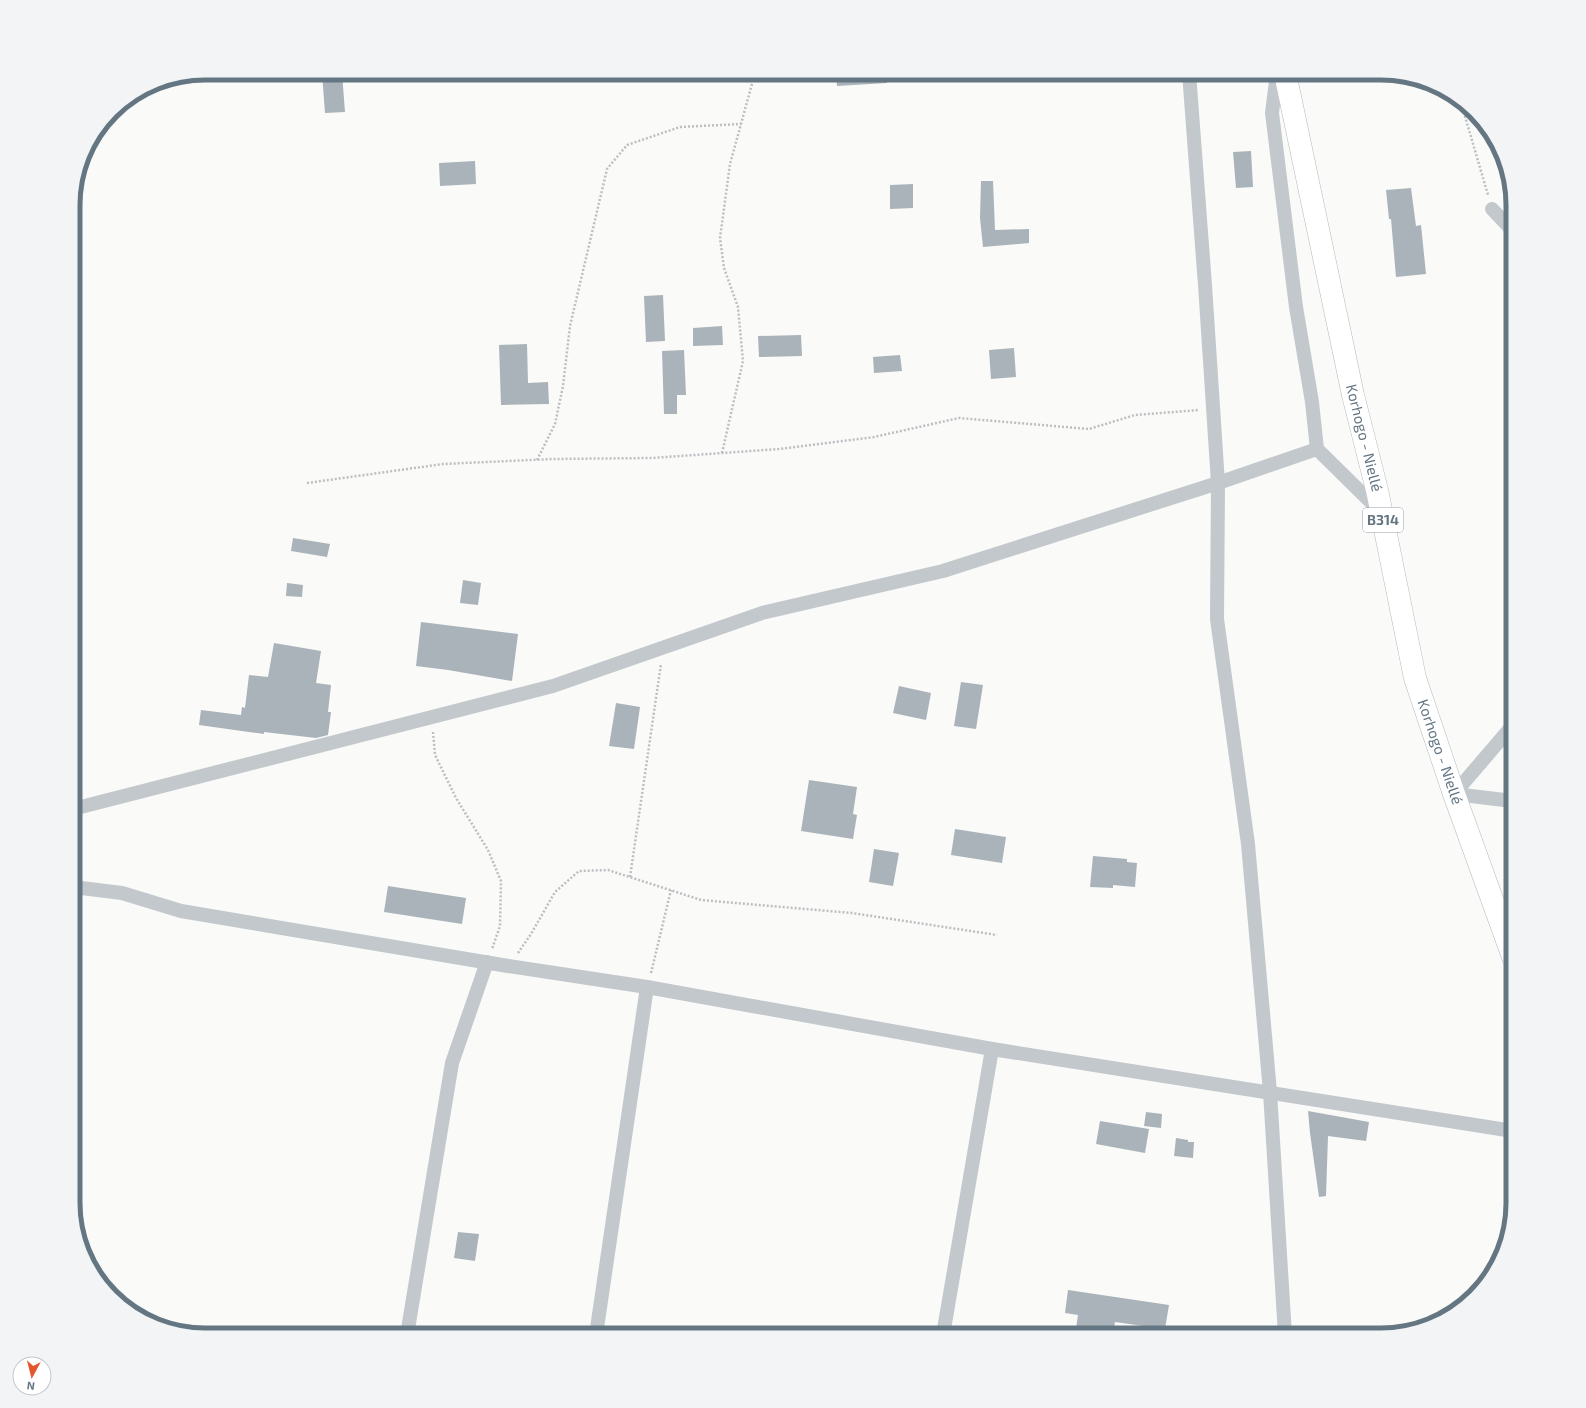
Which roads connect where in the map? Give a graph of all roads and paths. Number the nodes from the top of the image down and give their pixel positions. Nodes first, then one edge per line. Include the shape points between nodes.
1 (753, 80) edge
2 (1190, 80) edge
3 (1276, 80) edge
4 (1287, 80) edge
5 (1464, 112) edge
6 (741, 124) junction
7 (1492, 209) joint
8 (1506, 224) edge
9 (1213, 408) junction
10 (1317, 449) junction
11 (722, 453) junction
12 (537, 460) junction
13 (307, 483) dead end
14 (1218, 483) junction
15 (1381, 512) junction
16 (664, 647) junction
17 (431, 717) junction
18 (1506, 733) edge
19 (1454, 794) junction
20 (1506, 800) edge
21 (80, 807) edge
22 (630, 877) junction
23 (80, 888) edge
24 (671, 890) junction
25 (997, 935) dead end
26 (1506, 938) edge
27 (487, 962) junction
28 (508, 966) junction
29 (647, 987) junction
30 (992, 1049) junction
31 (1270, 1092) junction
32 (1506, 1130) edge
33 (408, 1328) edge
34 (597, 1328) edge
35 (945, 1328) edge
36 (1285, 1328) edge

1 - 6 path
2 - 9 street
3 - 10 street via 1272,113
4 - 15 main road, Korhogo - Niellé / B314 via 1353,395
5 - 7 path
6 - 11 path via 730,164 720,238 724,268 738,307 743,360
6 - 12 path via 680,127 627,145 607,169 570,326 563,386 555,424
7 - 8 street
9 - 11 path via 1135,415 1089,429 959,418 874,437
9 - 14 street
10 - 14 street
10 - 15 street
11 - 12 path via 652,458
12 - 13 path via 443,464
14 - 16 street via 943,571 762,613
14 - 31 street via 1217,619 1248,844
15 - 19 main road, Korhogo - Niellé / B314 via 1414,678
16 - 17 street via 553,686
16 - 22 path
17 - 21 street
17 - 27 path via 435,755 456,798 488,850 501,881 500,926
18 - 19 street
19 - 20 street
19 - 26 main road, Korhogo - Niellé / B314
22 - 24 path
22 - 28 path via 608,870 579,871 555,892 531,934
23 - 27 street via 122,893 181,911
24 - 25 path via 701,900 852,913
24 - 29 path
27 - 28 street
27 - 33 street via 452,1063
28 - 29 street
29 - 30 street
29 - 34 street
30 - 31 street
30 - 35 street
31 - 32 street
31 - 36 street

